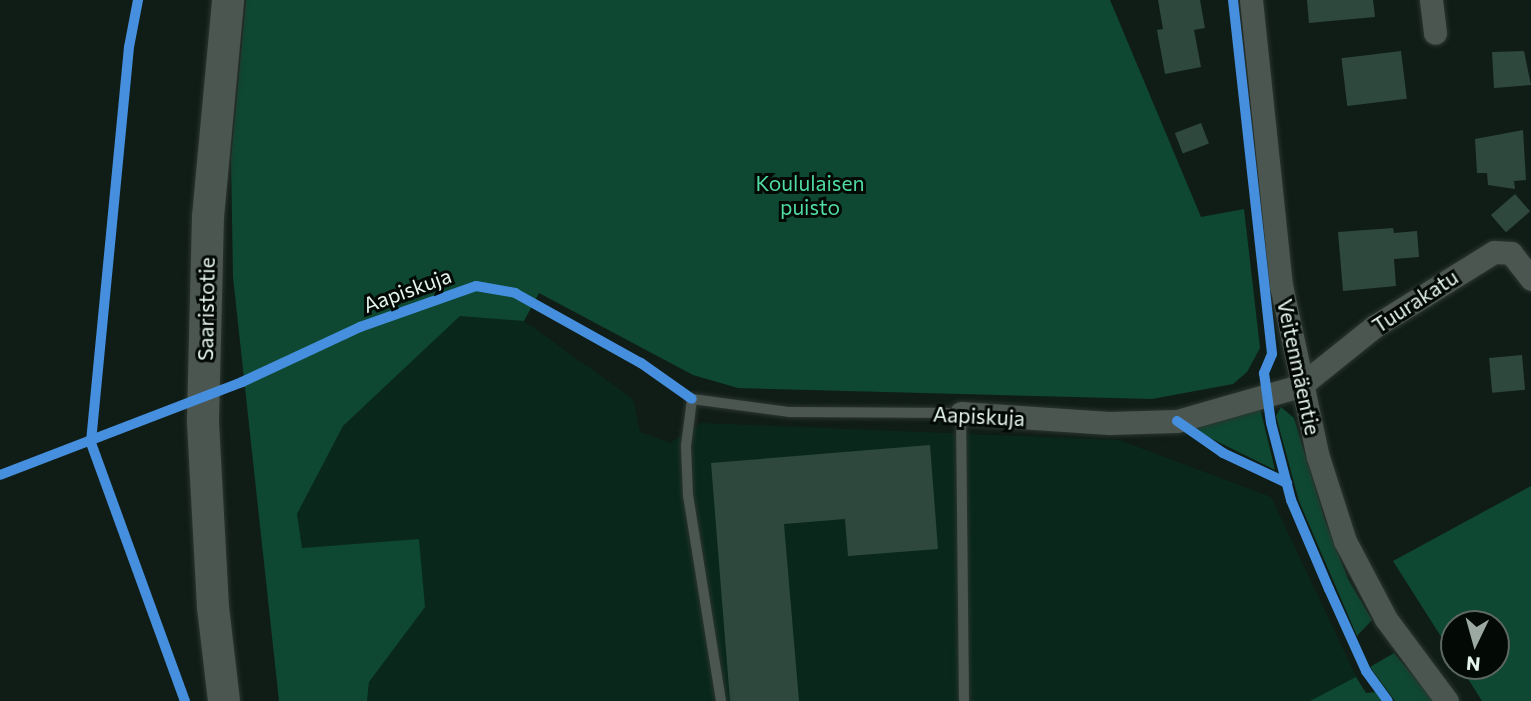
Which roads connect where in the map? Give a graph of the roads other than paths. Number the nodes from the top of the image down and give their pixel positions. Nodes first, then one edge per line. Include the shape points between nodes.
1 (228, 0) edge
2 (1251, 0) edge
3 (1431, 0) edge
4 (1435, 33) dead end
5 (1531, 279) edge
6 (1300, 386) junction
7 (961, 413) junction
8 (225, 701) edge
9 (721, 701) edge
10 (964, 701) edge
11 (1447, 701) edge

1 - 8 main road, Saaristotie via 208,217 203,420 213,607
2 - 6 street, Veitenmäentie via 1271,206
3 - 4 street
5 - 6 street, Tuurakatu via 1511,253 1494,251 1375,326
6 - 7 street, Aapiskuja via 1177,421 1109,423
6 - 11 street, Veitenmäentie via 1345,541 1386,619
7 - 9 lane, Aapiskuja via 790,412 692,399 686,446 688,496
7 - 10 lane

